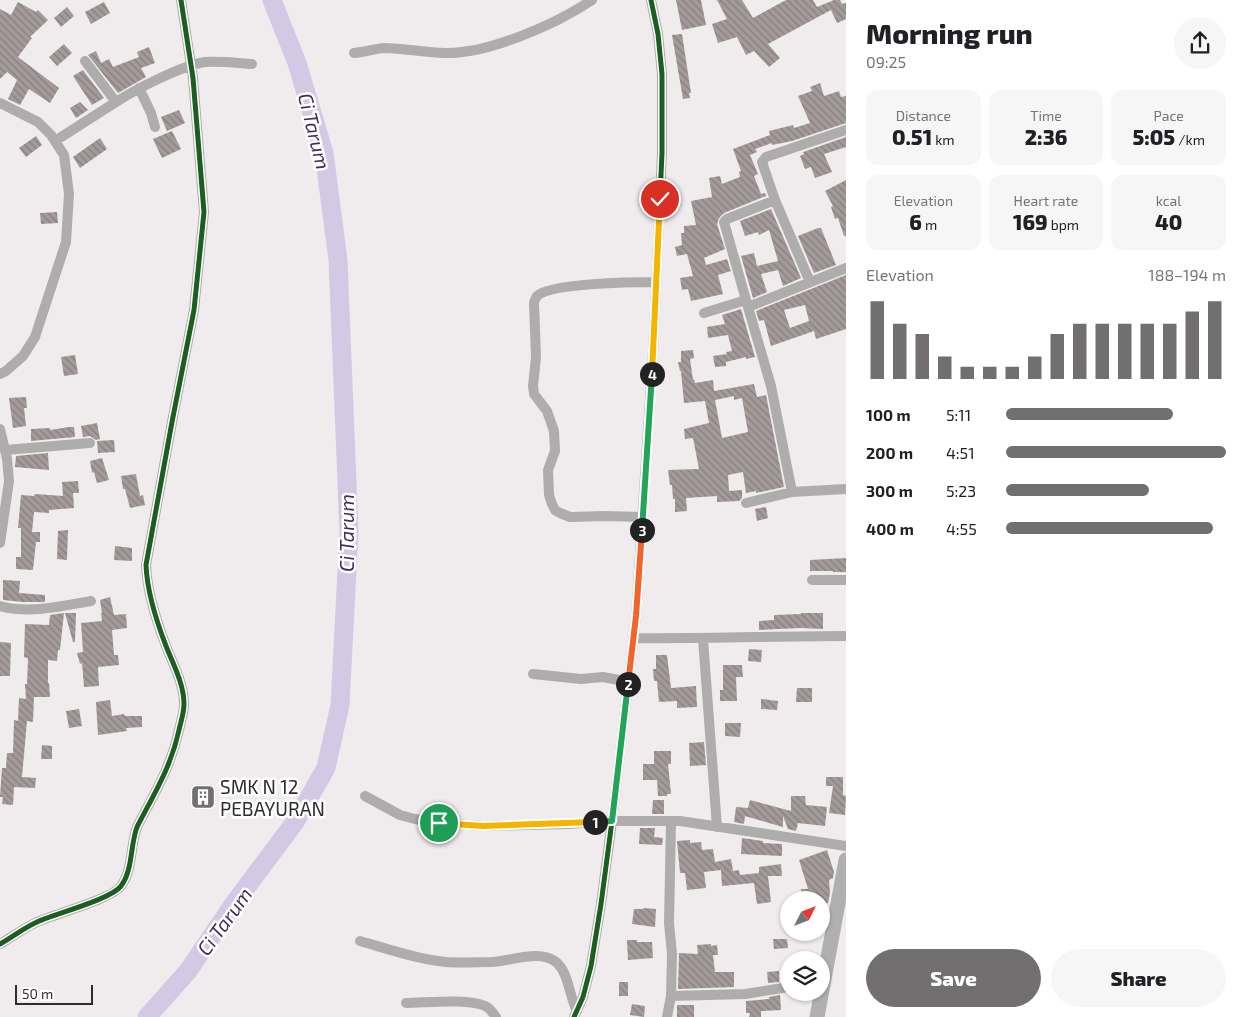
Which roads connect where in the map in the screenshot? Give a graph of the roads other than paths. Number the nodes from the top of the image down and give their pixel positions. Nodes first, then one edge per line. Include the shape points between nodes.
1 (181, 0) edge
2 (592, 0) edge
3 (651, 0) edge
4 (354, 53) dead end
5 (85, 61) dead end
6 (252, 64) dead end
7 (190, 66) junction
8 (139, 88) junction
9 (116, 102) junction
10 (0, 103) edge
11 (155, 127) dead end
12 (846, 130) edge
13 (55, 141) junction
14 (775, 200) junction
15 (846, 268) edge
16 (656, 282) junction
17 (810, 282) junction
18 (747, 303) junction
19 (704, 313) dead end
20 (0, 374) edge
21 (0, 429) edge
22 (90, 443) dead end
23 (5, 450) junction
24 (846, 489) edge
25 (792, 492) junction
26 (746, 503) dead end
27 (642, 517) junction
28 (0, 543) edge
29 (812, 580) dead end
30 (846, 580) edge
31 (92, 601) dead end
32 (0, 606) edge
33 (846, 636) edge
34 (633, 638) junction
35 (703, 639) junction
36 (533, 674) dead end
37 (629, 682) junction
38 (365, 796) dead end
39 (612, 821) junction
40 (671, 821) junction
41 (717, 827) junction
42 (846, 846) edge
43 (846, 860) edge
44 (360, 941) dead end
45 (0, 944) edge
46 (829, 951) edge
47 (780, 988) edge
48 (671, 996) junction
49 (820, 1001) edge
50 (406, 1003) dead end
51 (576, 1014) edge
52 (496, 1017) edge
53 (667, 1017) edge
54 (817, 1017) edge

1 - 7 street
2 - 4 street via 563,18 486,48 445,53 382,48
3 - 16 street via 658,34 663,105
5 - 9 street
6 - 7 street via 204,62
7 - 8 street
7 - 45 street via 204,212 200,260 194,310 146,565 148,588 180,682 184,704 174,753 137,827 127,873 120,888 36,922
8 - 9 street
8 - 11 street
9 - 13 street
10 - 13 street via 38,122
12 - 14 street via 763,159
13 - 20 street via 64,155 70,194 66,242 35,337 23,356
14 - 17 street
14 - 18 street via 724,222
15 - 17 street
16 - 27 street
16 - 27 street via 594,284 550,290 536,297 534,303 536,357 533,386 554,431 554,451 548,470 549,495 555,510 570,517
17 - 18 street
18 - 19 street
18 - 25 street via 771,386
21 - 23 street
22 - 23 street
23 - 28 street via 9,492
24 - 25 street
25 - 26 street
27 - 34 street
29 - 30 street
31 - 32 street via 44,608
33 - 35 street
34 - 35 street
34 - 37 street
35 - 41 street
36 - 37 street via 580,679 608,677
37 - 39 street
38 - 39 street via 400,815 439,823 483,826
39 - 40 street
39 - 51 street via 591,966
40 - 41 street
40 - 48 street
41 - 42 street
43 - 46 main road
44 - 51 street via 445,962 496,962 536,955 546,957 555,961 563,973
47 - 48 street via 745,994
48 - 53 street
49 - 54 main road
50 - 52 street via 464,1002 485,1006

